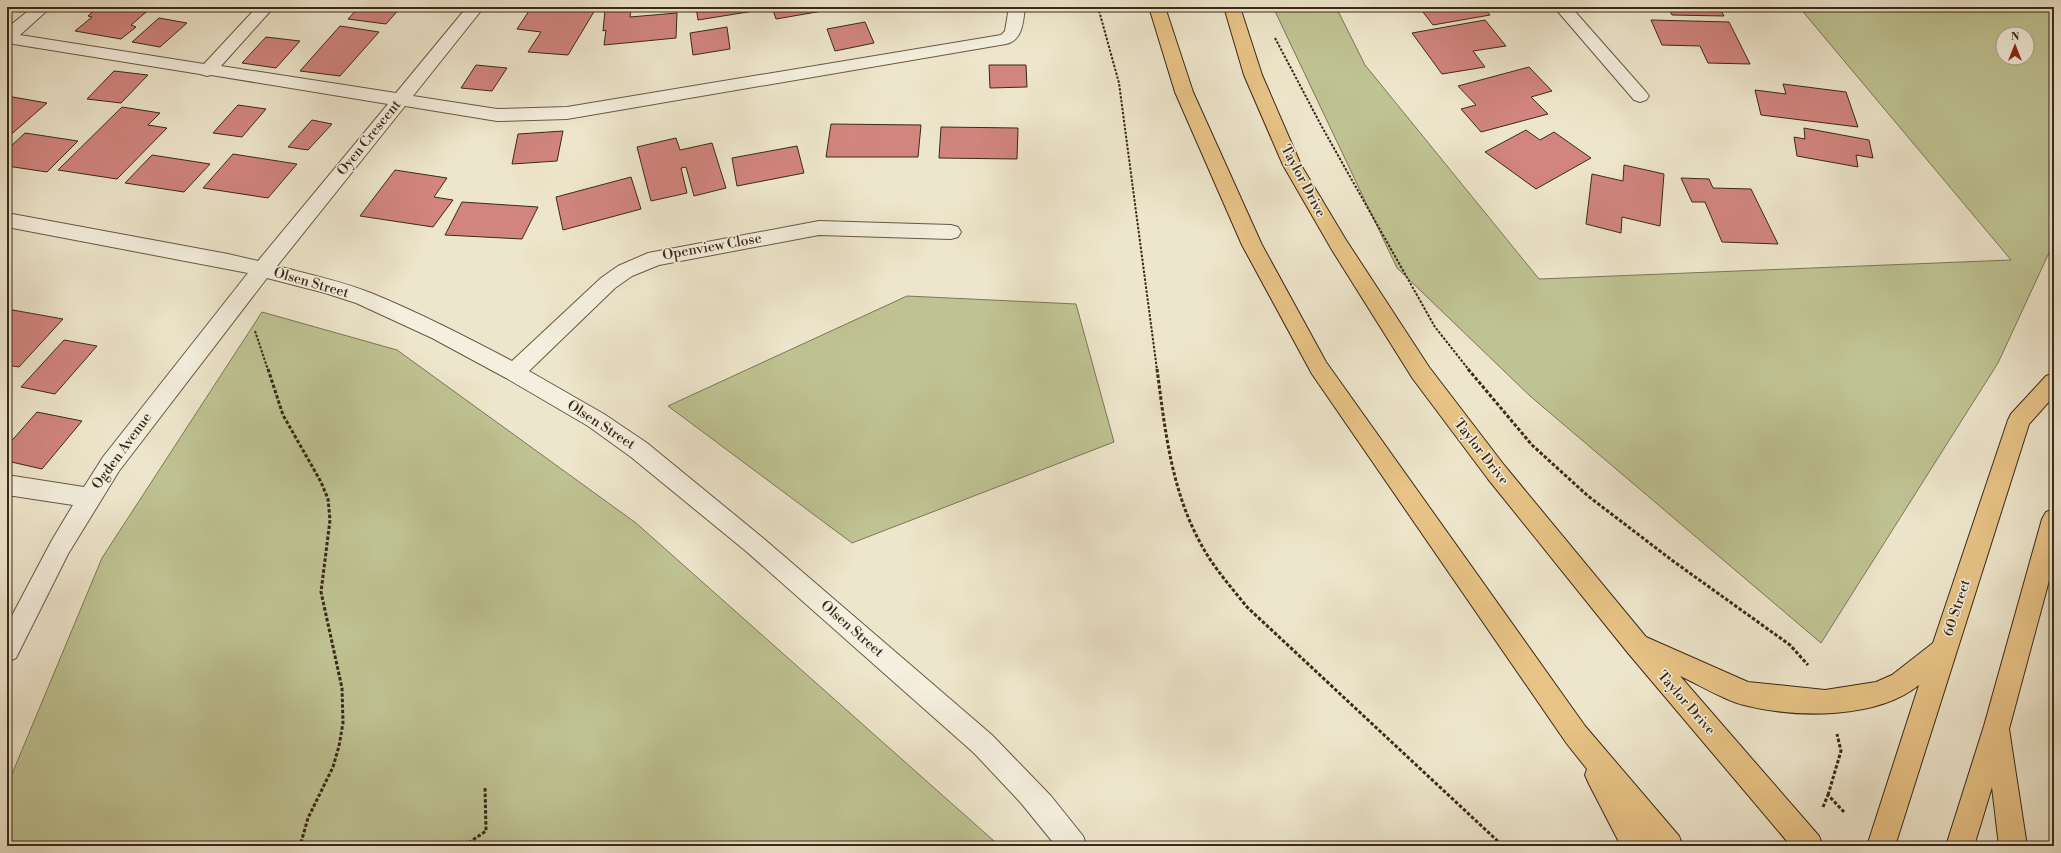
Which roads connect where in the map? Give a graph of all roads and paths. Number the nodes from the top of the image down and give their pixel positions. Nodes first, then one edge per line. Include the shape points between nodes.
1 (43, 7) edge
2 (266, 7) edge
3 (476, 7) edge
4 (1017, 7) edge
5 (1098, 7) edge
6 (1157, 7) edge
7 (1232, 7) edge
8 (1562, 7) edge
9 (1273, 35) dead end
10 (7, 38) edge
11 (207, 71) junction
12 (1640, 96) dead end
13 (400, 100) junction
14 (7, 220) edge
15 (951, 232) dead end
16 (263, 269) junction
17 (255, 330) dead end
18 (514, 372) junction
19 (2054, 382) edge
20 (7, 485) edge
21 (89, 498) junction
22 (2054, 519) edge
23 (1637, 645) junction
24 (7, 650) edge
25 (1943, 650) junction
26 (1809, 666) dead end
27 (1997, 726) junction
28 (1836, 733) dead end
29 (1576, 735) junction
30 (485, 787) dead end
31 (1828, 795) junction
32 (1821, 811) dead end
33 (1844, 812) dead end
34 (300, 846) edge
35 (464, 846) edge
36 (1073, 846) edge
37 (1503, 846) edge
38 (1636, 846) edge
39 (1669, 846) edge
40 (1809, 846) edge
41 (1881, 846) edge
42 (1960, 846) edge
43 (2012, 846) edge

1 - 10 street
2 - 11 street
3 - 13 street, Oyen Crescent
4 - 13 street via 1013,32 1006,39 567,113 497,115
5 - 37 path via 1119,83 1168,450 1197,537 1218,570 1247,607
6 - 29 main road via 1184,92 1252,245 1319,368
7 - 23 main road, Taylor Drive via 1253,75 1292,165 1339,245 1421,373 1496,472
8 - 12 street
9 - 26 path via 1435,327 1532,445 1588,496 1790,645
10 - 11 street
11 - 13 street
13 - 16 street, Oyen Crescent
14 - 16 street, Olsen Street
15 - 18 street, Openview Close via 819,228 655,258 625,271 608,282
16 - 18 street, Olsen Street via 363,298 439,332
16 - 21 street, Ogden Avenue via 133,434
17 - 34 path via 283,415 328,499 330,520 321,592 342,688 343,723 332,767 308,818
18 - 36 street, Olsen Street via 596,420 639,450 755,545 983,744 1021,781
19 - 25 main road, 60 Street via 2019,420
20 - 21 street
21 - 24 street, Ogden Avenue via 60,547
22 - 27 main road
23 - 25 main road via 1747,694 1825,702 1876,694 1901,684
23 - 40 main road, Taylor Drive
25 - 41 main road, 60 Street
27 - 42 main road
27 - 43 main road
28 - 31 path via 1841,751
29 - 38 main road
29 - 39 main road
30 - 35 path via 486,831
31 - 32 path
31 - 33 path

